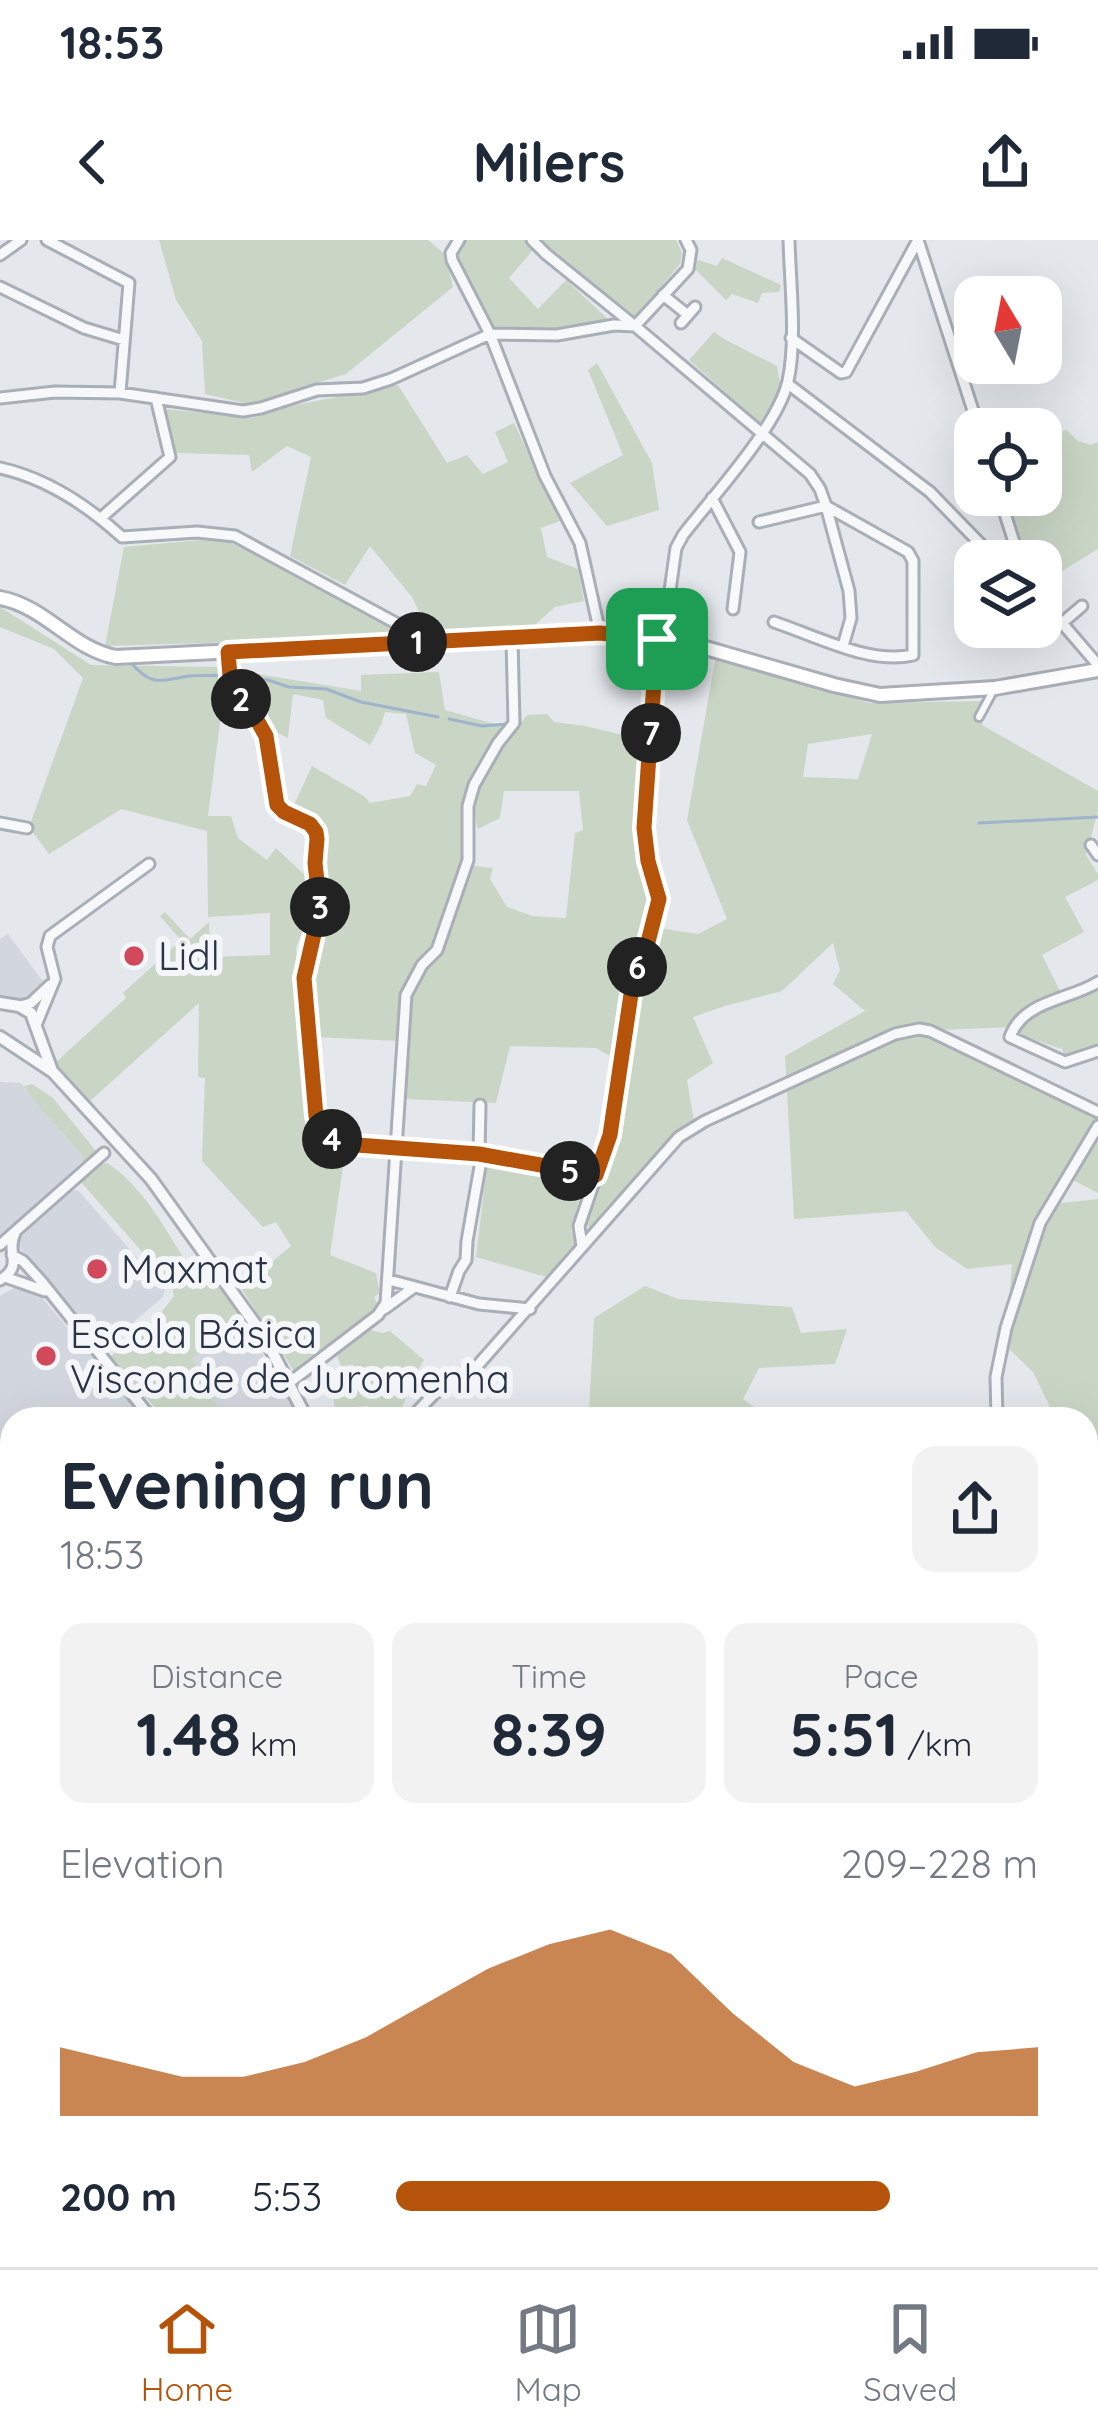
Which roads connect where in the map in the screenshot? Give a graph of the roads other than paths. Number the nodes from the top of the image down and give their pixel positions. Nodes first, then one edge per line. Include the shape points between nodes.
1 (21, 240) edge
2 (46, 240) edge
3 (459, 240) edge
4 (532, 240) edge
5 (686, 240) edge
6 (789, 240) edge
7 (918, 240) edge
8 (0, 255) edge
9 (0, 287) edge
10 (663, 295) junction
11 (688, 315) dead end
12 (635, 326) junction
13 (490, 334) junction
14 (791, 338) junction
15 (124, 340) junction
16 (788, 384) junction
17 (120, 393) junction
18 (0, 398) edge
19 (157, 398) junction
20 (972, 408) edge
21 (761, 435) junction
22 (0, 469) edge
23 (712, 498) junction
24 (826, 506) junction
25 (100, 518) junction
26 (759, 522) dead end
27 (977, 540) edge
28 (0, 598) edge
29 (1082, 606) dead end
30 (733, 609) dead end
31 (775, 622) dead end
32 (1063, 623) joint
33 (600, 633) junction
34 (512, 639) junction
35 (660, 639) junction
36 (425, 641) junction
37 (843, 646) junction
38 (228, 652) junction
39 (1098, 667) edge
40 (995, 688) junction
41 (979, 717) dead end
42 (0, 823) edge
43 (27, 828) dead end
44 (149, 864) dead end
45 (55, 982) junction
46 (1098, 982) edge
47 (11, 1005) edge
48 (0, 1015) edge
49 (36, 1028) junction
50 (7, 1044) edge
51 (1098, 1051) edge
52 (53, 1072) junction
53 (480, 1105) dead end
54 (1098, 1112) edge
55 (1098, 1126) edge
56 (396, 1149) junction
57 (104, 1154) dead end
58 (481, 1155) junction
59 (596, 1175) junction
60 (582, 1246) junction
61 (6, 1251) edge
62 (2, 1280) edge
63 (388, 1280) junction
64 (413, 1288) junction
65 (48, 1292) junction
66 (450, 1297) junction
67 (530, 1309) junction
68 (384, 1310) junction
69 (289, 1383) junction
70 (142, 1407) edge
71 (301, 1407) edge
72 (422, 1407) edge
73 (997, 1407) edge

1 - 8 street
2 - 15 street via 129,283
3 - 13 street via 452,260
4 - 12 street
5 - 10 street via 688,269
6 - 14 street
7 - 14 street via 846,372
7 - 20 street
9 - 15 street
10 - 11 street
10 - 12 street
12 - 13 street
12 - 21 street
13 - 19 street via 391,379 261,408
13 - 33 street via 580,542
14 - 16 street
15 - 17 street
16 - 21 street
16 - 27 street via 930,492
17 - 18 street
17 - 19 street
19 - 25 street via 170,457
21 - 23 street
21 - 24 street via 810,474
22 - 25 street via 28,474
23 - 30 street via 740,552
23 - 35 street via 676,548
24 - 26 street
24 - 37 street via 849,591
24 - 37 street via 913,560 913,655 886,658
25 - 36 street via 122,537 236,536
28 - 38 main road via 109,656
29 - 32 street
31 - 37 street
32 - 39 street
33 - 34 main road
33 - 35 main road
34 - 36 main road
34 - 56 street via 514,723 474,785 467,860 437,950 406,995
35 - 40 main road via 880,695
35 - 59 street via 644,828 659,899 633,981 610,1135
36 - 38 main road
38 - 56 street via 231,688 266,736 277,805 317,835 320,900 304,985 318,1123 337,1142
39 - 40 main road
40 - 41 street
42 - 43 street
44 - 45 street via 54,931 47,946
45 - 47 street via 31,1003
45 - 49 street
46 - 51 street via 1048,1001 1010,1037 1065,1062
47 - 48 street
47 - 49 street via 31,1013
49 - 50 street via 29,1042
49 - 52 street
50 - 52 street
52 - 69 street via 159,1189
53 - 58 street
54 - 60 street via 930,1031 906,1030 692,1128
55 - 73 street via 1040,1223 1003,1341
56 - 58 street
56 - 63 street
57 - 61 street via 15,1233
58 - 59 street
58 - 66 street via 466,1260
59 - 60 street via 578,1226
60 - 67 street
61 - 62 street via 14,1265
61 - 65 street
62 - 65 street
63 - 64 street
63 - 68 street
64 - 66 street
64 - 68 street
65 - 70 street
66 - 67 street
67 - 72 street via 478,1365
68 - 69 street
69 - 71 street

